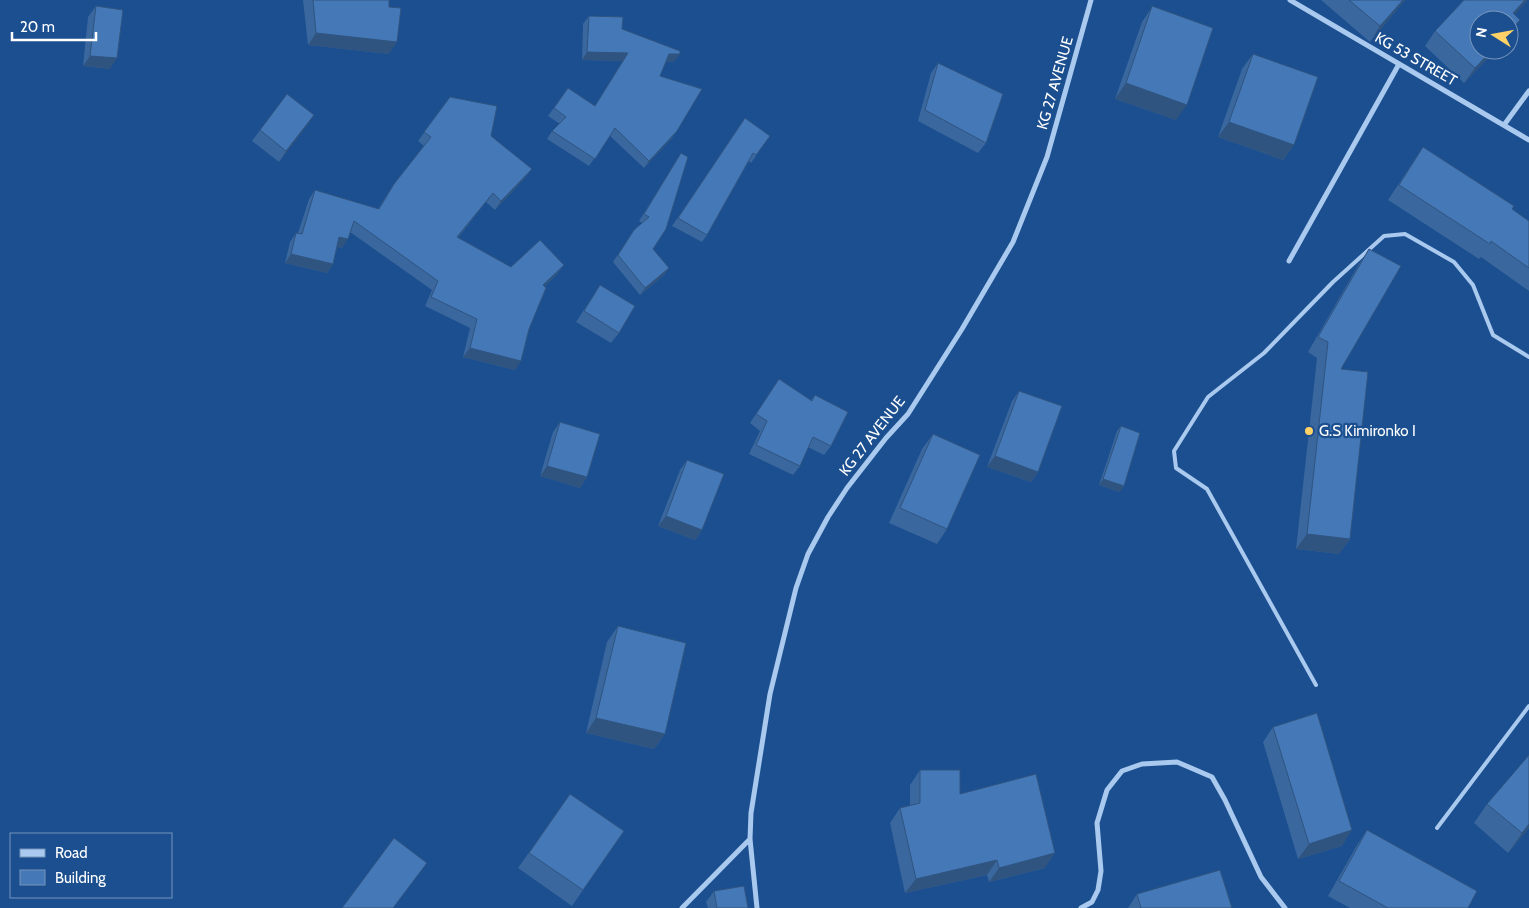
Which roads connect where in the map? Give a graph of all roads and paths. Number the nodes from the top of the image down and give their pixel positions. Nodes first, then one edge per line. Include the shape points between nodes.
1 (1091, 0) edge
2 (1294, 1) edge
3 (1399, 64) junction
4 (1529, 91) edge
5 (1504, 126) junction
6 (1529, 140) edge
7 (1289, 261) dead end
8 (1529, 357) edge
9 (1316, 685) dead end
10 (1529, 706) edge
11 (1437, 828) dead end
12 (750, 839) junction
13 (682, 908) edge
14 (757, 908) edge
15 (1081, 908) edge
16 (1285, 908) edge

1 - 12 street, KG 27 AVENUE via 1047,156 1013,242 908,414 847,488 808,554 796,588 770,694 751,813
2 - 3 street, KG 53 STREET
3 - 5 street, KG 53 STREET
3 - 7 street
4 - 5 street
5 - 6 street, KG 53 STREET
8 - 9 lane via 1493,336 1473,285 1454,262 1405,234 1384,236 1333,282 1264,353 1208,396 1174,450 1176,468 1207,489
10 - 11 lane
12 - 13 street
12 - 14 street, KG 27 AVENUE
15 - 16 street via 1092,902 1098,890 1101,871 1098,823 1107,790 1122,771 1142,764 1177,762 1212,777 1261,877

